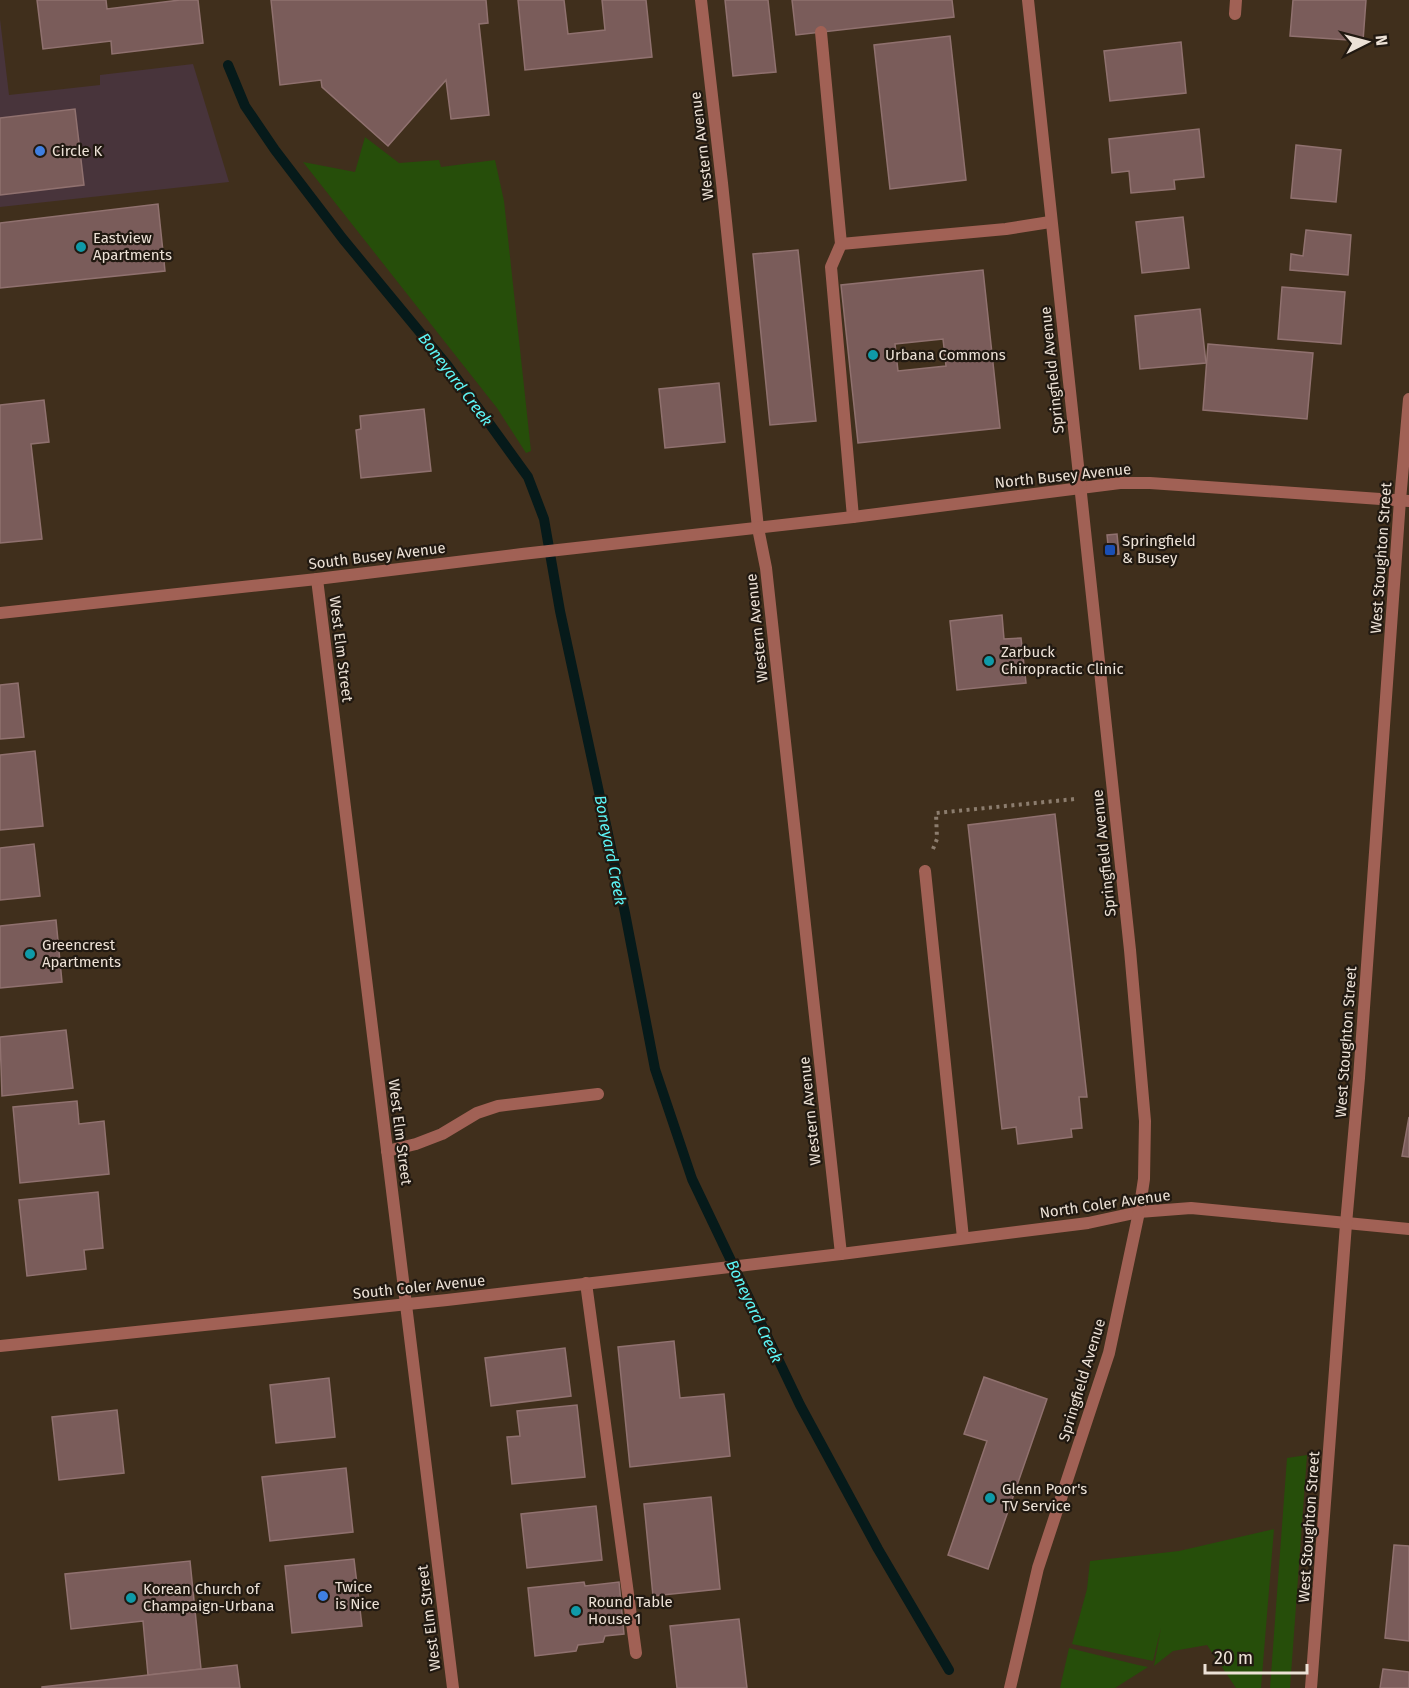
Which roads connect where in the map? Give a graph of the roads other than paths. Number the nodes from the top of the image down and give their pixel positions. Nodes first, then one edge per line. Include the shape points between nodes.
1 (701, 0) edge
2 (1028, 0) edge
3 (1236, 0) edge
4 (1235, 14) dead end
5 (821, 32) dead end
6 (1050, 222) junction
7 (841, 244) junction
8 (1409, 399) edge
9 (1080, 487) junction
10 (1404, 501) edge
11 (853, 517) junction
12 (758, 528) junction
13 (317, 579) junction
14 (0, 613) edge
15 (925, 871) road end
16 (598, 1094) dead end
17 (387, 1151) junction
18 (1139, 1212) junction
19 (1346, 1224) junction
20 (1409, 1229) edge
21 (963, 1238) junction
22 (841, 1254) junction
23 (586, 1283) junction
24 (406, 1304) junction
25 (0, 1346) edge
26 (636, 1653) dead end
27 (453, 1688) edge
28 (1010, 1688) edge
29 (1311, 1688) edge

1 - 12 street, Western Avenue
2 - 6 street, Springfield Avenue
3 - 4 street
5 - 7 street
6 - 7 street
6 - 9 street, Springfield Avenue
7 - 11 street via 831,267
8 - 10 street, West Stoughton Street
9 - 10 street, North Busey Avenue via 1150,483
9 - 11 street, North Busey Avenue
9 - 18 street, Springfield Avenue via 1145,1121
10 - 19 street, West Stoughton Street
11 - 12 street, North Busey Avenue
12 - 13 street, South Busey Avenue
12 - 22 street, Western Avenue via 767,580
13 - 14 street, South Busey Avenue
13 - 17 street, West Elm Street
15 - 21 street
16 - 17 street via 498,1106 477,1113 442,1134
17 - 24 street, West Elm Street
18 - 19 street, North Coler Avenue via 1191,1208
18 - 21 street, North Coler Avenue via 1088,1223
18 - 28 street, Springfield Avenue via 1109,1353 1038,1568
19 - 20 street, North Coler Avenue
19 - 29 street, West Stoughton Street
21 - 22 street, North Coler Avenue
22 - 23 street, South Coler Avenue
23 - 24 street, South Coler Avenue
23 - 26 street
24 - 25 street, South Coler Avenue
24 - 27 street, West Elm Street

